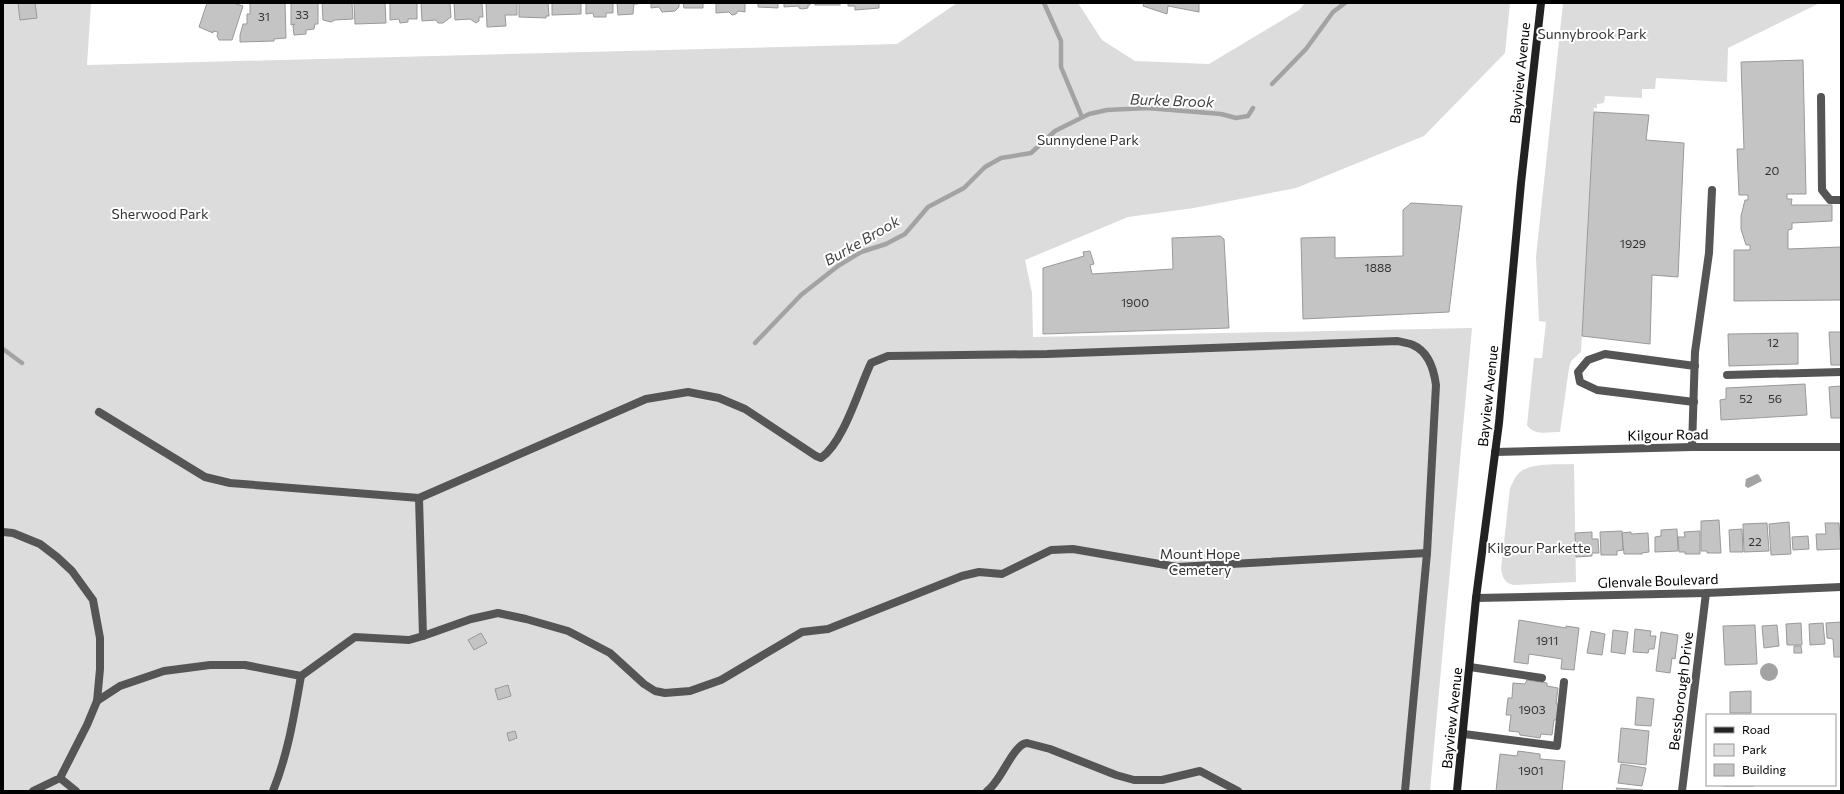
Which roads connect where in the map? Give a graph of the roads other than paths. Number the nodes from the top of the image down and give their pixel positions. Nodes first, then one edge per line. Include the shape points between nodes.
1 (1541, 3) edge
2 (1821, 97) dead end
3 (1712, 190) dead end
4 (1841, 200) edge
5 (1695, 366) junction
6 (1841, 372) edge
7 (1727, 375) dead end
8 (1694, 402) junction
9 (99, 412) dead end
10 (1692, 447) junction
11 (1841, 447) edge
12 (1495, 452) junction
13 (419, 498) junction
14 (3, 532) edge
15 (1427, 553) junction
16 (1841, 587) edge
17 (1706, 593) junction
18 (1476, 598) junction
19 (423, 636) junction
20 (1470, 667) junction
21 (301, 676) junction
22 (1542, 678) dead end
23 (1564, 682) dead end
24 (97, 701) junction
25 (1464, 734) junction
26 (60, 778) junction
27 (33, 791) edge
28 (76, 791) edge
29 (273, 791) edge
30 (987, 791) edge
31 (1238, 791) edge
32 (1405, 791) edge
33 (1457, 791) edge
34 (1682, 791) edge

1 - 12 main road, Bayview Avenue
2 - 4 street via 1822,190 1830,200
3 - 5 street via 1709,253 1699,316
5 - 8 street
5 - 8 street via 1604,354 1588,360 1578,372 1580,382 1597,390
6 - 7 street
8 - 10 street
9 - 13 street via 205,477 230,483
10 - 11 street, Kilgour Road
10 - 12 street, Kilgour Road
12 - 18 main road, Bayview Avenue
13 - 15 street via 646,399 688,392 719,398 745,409 821,458 837,439 854,407 871,363 888,356 1047,354 1397,341 1414,345 1427,358 1434,371 1436,386
13 - 19 street
14 - 24 street via 13,532 40,544 72,571 93,600 100,638
15 - 19 street via 1177,567 1074,550 1051,550 1002,574 979,572 962,576 828,629 802,632 721,680 704,687 676,693 665,693 648,687 610,653 568,631 526,618 498,613 470,619
15 - 32 street
16 - 17 street, Glenvale Boulevard
17 - 18 street, Glenvale Boulevard
17 - 34 street, Bessborough Drive
18 - 20 main road, Bayview Avenue
19 - 21 street via 409,640 355,637
20 - 22 street
20 - 25 main road, Bayview Avenue
21 - 24 street via 245,665 210,665 164,671 120,686
21 - 29 street via 291,736
23 - 25 street via 1557,746
24 - 26 street
25 - 33 main road, Bayview Avenue
26 - 27 street
26 - 28 street
30 - 31 street via 996,784 1020,747 1027,743 1134,780 1162,780 1200,771

